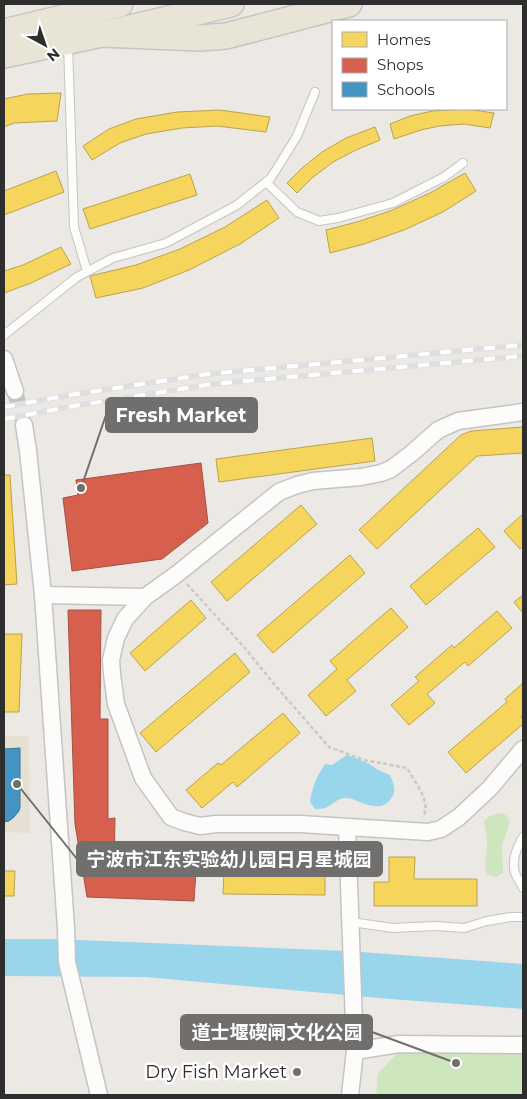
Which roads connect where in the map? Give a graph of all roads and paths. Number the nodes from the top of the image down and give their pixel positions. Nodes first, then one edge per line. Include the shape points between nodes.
1 (97, 4) edge
2 (120, 4) edge
3 (231, 4) edge
4 (349, 4) edge
5 (48, 21) junction
6 (4, 32) edge
7 (102, 34) junction
8 (68, 42) junction
9 (4, 54) edge
10 (315, 92) dead end
11 (463, 163) dead end
12 (266, 182) junction
13 (87, 271) junction
14 (4, 336) edge
15 (4, 359) edge
16 (15, 391) tunnel mouth
17 (523, 412) edge
18 (24, 425) tunnel mouth
19 (177, 574) junction
20 (43, 595) junction
21 (145, 597) junction
22 (523, 750) edge
23 (348, 828) junction
24 (415, 832) junction
25 (523, 837) edge
26 (523, 888) edge
27 (523, 917) edge
28 (351, 922) junction
29 (523, 1045) edge
30 (355, 1051) junction
31 (99, 1095) edge
32 (350, 1095) edge

1 - 5 main road
2 - 5 main road
3 - 7 main road
4 - 7 main road via 226,36
5 - 6 main road
7 - 8 main road
8 - 9 main road
8 - 13 lane via 74,227
10 - 12 lane via 297,136
11 - 12 lane via 444,177 393,203 319,221 298,212
12 - 13 lane via 237,205 166,243 113,258
13 - 14 lane
15 - 16 street
17 - 19 street via 458,421 438,430 391,469 381,473 313,481 279,492
18 - 20 street
19 - 21 street
19 - 24 path via 330,747 364,760 407,768 424,799 425,813
20 - 21 street
20 - 31 street via 67,962
21 - 23 street via 125,619 116,638 111,660 112,674 116,704 143,778 171,816 200,826 300,824
22 - 24 street via 459,817 441,829
23 - 24 street
23 - 28 street
25 - 26 lane via 514,860 515,872
27 - 28 lane via 487,920 464,928 393,928
28 - 30 street
29 - 30 street via 398,1044
30 - 32 street

